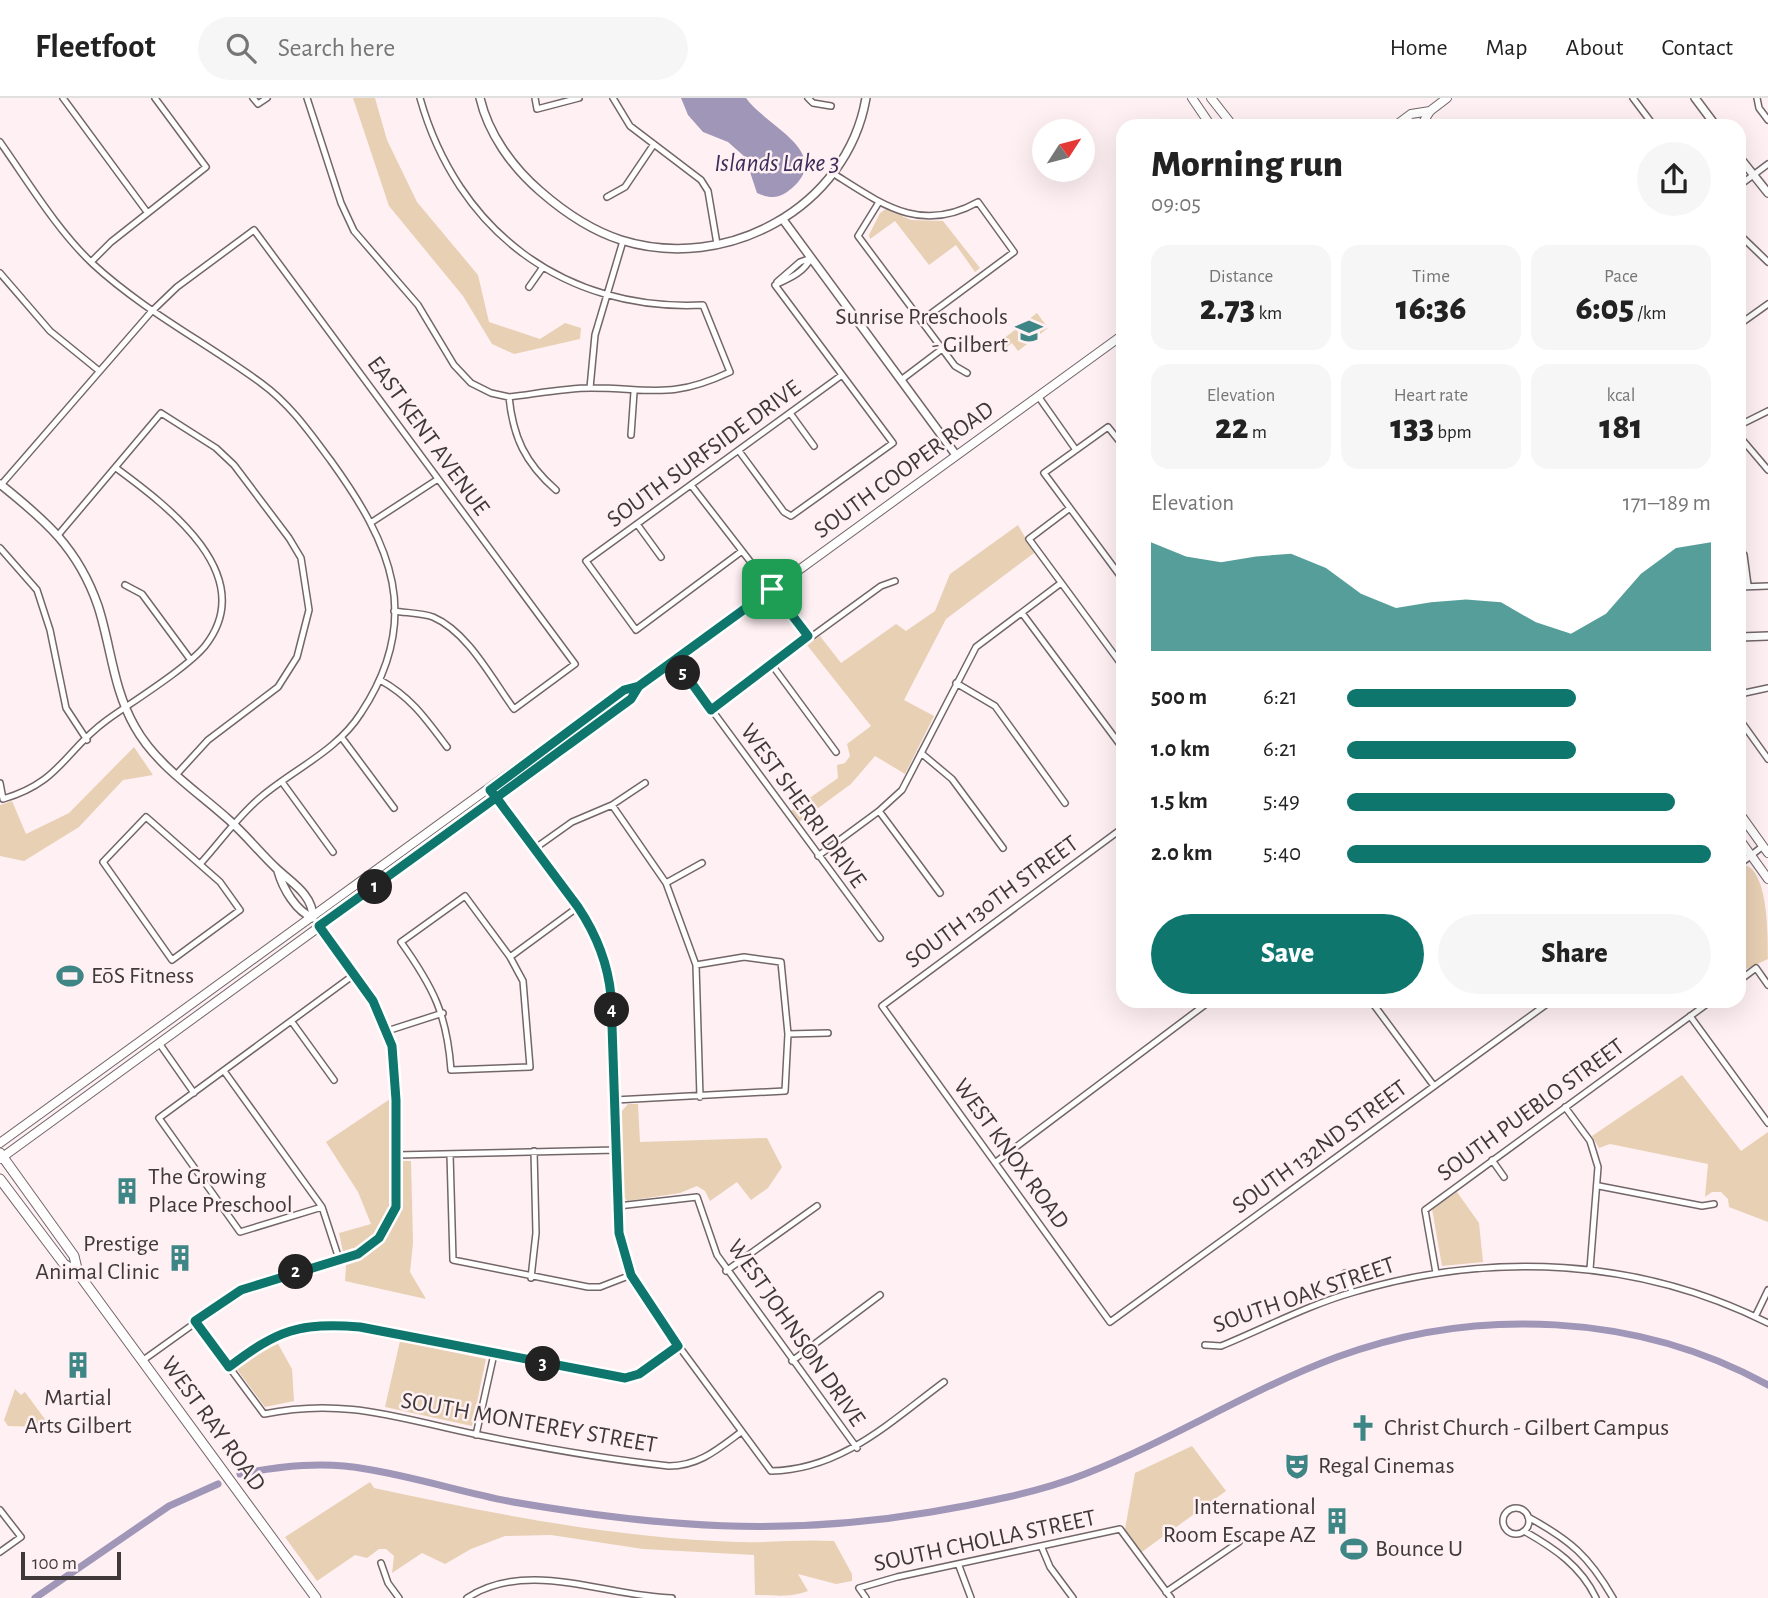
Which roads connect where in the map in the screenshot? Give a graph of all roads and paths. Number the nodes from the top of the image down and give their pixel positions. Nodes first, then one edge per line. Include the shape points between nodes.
1 (63, 98) edge
2 (155, 98) edge
3 (253, 98) edge
4 (267, 98) edge
5 (307, 98) edge
6 (420, 98) edge
7 (480, 98) edge
8 (535, 98) edge
9 (579, 98) edge
10 (613, 98) edge
11 (808, 98) edge
12 (866, 98) edge
13 (1192, 98) edge
14 (1211, 98) edge
15 (1447, 98) edge
16 (1633, 98) edge
17 (1695, 98) edge
18 (1757, 98) edge
19 (831, 106) dead end
20 (1430, 111) junction
21 (1206, 119) edge
22 (1228, 119) edge
23 (1404, 119) edge
24 (1425, 119) edge
25 (1649, 119) edge
26 (1711, 119) edge
27 (1768, 120) edge
28 (0, 142) edge
29 (654, 144) junction
30 (1768, 164) edge
31 (1746, 166) edge
32 (834, 174) junction
33 (1752, 175) junction
34 (1746, 180) edge
35 (1768, 193) edge
36 (607, 197) dead end
37 (879, 202) junction
38 (147, 212) junction
39 (784, 221) junction
40 (623, 241) junction
41 (1746, 241) edge
42 (718, 244) junction
43 (811, 258) junction
44 (91, 262) junction
45 (1768, 262) edge
46 (543, 267) junction
47 (0, 273) edge
48 (529, 287) dead end
49 (607, 293) junction
50 (1768, 304) edge
51 (151, 312) junction
52 (1746, 320) edge
53 (921, 321) junction
54 (1116, 340) edge
55 (942, 349) junction
56 (98, 370) junction
57 (967, 373) dead end
58 (842, 375) junction
59 (901, 380) junction
60 (590, 388) junction
61 (634, 392) junction
62 (1038, 396) junction
63 (509, 397) junction
64 (1768, 411) edge
65 (790, 413) junction
66 (1746, 422) edge
67 (631, 435) dead end
68 (1116, 437) edge
69 (1746, 444) edge
70 (814, 446) dead end
71 (1076, 450) junction
72 (738, 451) junction
73 (956, 455) junction
74 (116, 468) junction
75 (1768, 470) edge
76 (438, 479) junction
77 (0, 485) edge
78 (691, 485) junction
79 (556, 490) dead end
80 (1070, 508) junction
81 (372, 522) junction
82 (637, 524) junction
83 (59, 534) junction
84 (0, 548) edge
85 (742, 551) junction
86 (661, 557) dead end
87 (1116, 570) edge
88 (1746, 570) edge
89 (895, 581) dead end
90 (1061, 583) junction
91 (125, 585) dead end
92 (1748, 585) joint
93 (1768, 586) edge
94 (772, 589) junction
95 (394, 611) junction
96 (1022, 613) junction
97 (808, 636) junction
98 (1768, 636) edge
99 (1746, 637) edge
100 (1116, 657) edge
101 (190, 659) junction
102 (675, 660) junction
103 (772, 665) junction
104 (380, 680) junction
105 (956, 684) junction
106 (639, 686) junction
107 (1768, 688) edge
108 (1746, 693) edge
109 (125, 707) junction
110 (711, 710) junction
111 (1746, 728) edge
112 (342, 737) junction
113 (1116, 739) edge
114 (87, 740) junction
115 (447, 747) dead end
116 (836, 752) dead end
117 (921, 753) junction
118 (1768, 759) edge
119 (176, 775) junction
120 (282, 782) junction
121 (0, 783) edge
122 (645, 783) dead end
123 (490, 790) junction
124 (496, 798) junction
125 (1065, 803) dead end
126 (612, 805) junction
127 (394, 808) dead end
128 (879, 811) junction
129 (1746, 822) edge
130 (235, 825) junction
131 (1116, 833) edge
132 (1003, 848) dead end
133 (534, 849) junction
134 (1746, 849) edge
135 (1765, 849) edge
136 (333, 852) dead end
137 (818, 856) junction
138 (1751, 856) junction
139 (1746, 860) edge
140 (200, 863) junction
141 (702, 863) dead end
142 (1768, 879) edge
143 (666, 883) junction
144 (940, 893) dead end
145 (578, 907) junction
146 (313, 918) junction
147 (319, 926) junction
148 (880, 938) dead end
149 (510, 957) junction
150 (696, 965) junction
151 (355, 974) junction
152 (1746, 976) edge
153 (1768, 985) edge
154 (882, 1006) joint
155 (1201, 1008) edge
156 (1376, 1008) edge
157 (1541, 1008) edge
158 (1701, 1008) edge
159 (443, 1013) junction
160 (1690, 1016) junction
161 (292, 1022) junction
162 (387, 1031) junction
163 (152, 1033) junction
164 (828, 1033) dead end
165 (788, 1034) junction
166 (159, 1043) junction
167 (224, 1071) junction
168 (334, 1080) dead end
169 (1434, 1086) junction
170 (194, 1093) junction
171 (700, 1097) junction
172 (615, 1100) junction
173 (1565, 1107) junction
174 (1768, 1123) edge
175 (0, 1143) edge
176 (616, 1150) junction
177 (534, 1151) junction
178 (450, 1154) junction
179 (397, 1155) junction
180 (1, 1156) edge
181 (1492, 1160) junction
182 (996, 1162) junction
183 (1504, 1177) dead end
184 (0, 1179) edge
185 (1599, 1186) junction
186 (1714, 1205) dead end
187 (618, 1206) junction
188 (817, 1206) dead end
189 (322, 1208) junction
190 (340, 1262) junction
191 (1590, 1269) junction
192 (726, 1271) junction
193 (78, 1273) junction
194 (1345, 1273) dead end
195 (1436, 1273) junction
196 (631, 1275) junction
197 (531, 1278) junction
198 (1768, 1290) edge
199 (1352, 1292) junction
200 (880, 1295) dead end
201 (1755, 1317) junction
202 (195, 1321) junction
203 (1110, 1322) joint
204 (1768, 1323) edge
205 (1205, 1345) dead end
206 (678, 1346) junction
207 (494, 1354) junction
208 (142, 1361) junction
209 (792, 1361) junction
210 (229, 1367) junction
211 (944, 1382) dead end
212 (741, 1432) junction
213 (476, 1435) junction
214 (857, 1448) junction
215 (0, 1510) edge
216 (1528, 1517) junction
217 (1524, 1531) junction
218 (1239, 1542) dead end
219 (1042, 1548) junction
220 (0, 1552) edge
221 (381, 1563) dead end
222 (959, 1566) junction
223 (1167, 1592) junction
224 (316, 1598) edge
225 (399, 1598) edge
226 (467, 1598) edge
227 (645, 1598) edge
228 (672, 1598) edge
229 (866, 1598) edge
230 (971, 1598) edge
231 (1073, 1598) edge
232 (1171, 1598) edge
233 (1596, 1598) edge
234 (1613, 1598) edge

1 - 38 street
2 - 38 street via 206,167
3 - 4 street via 257,104
5 - 63 street via 354,232 418,305 454,365 471,383
6 - 46 street via 458,188 513,246
7 - 40 street via 510,160 530,182 578,220
8 - 9 street via 537,109
10 - 29 street via 630,126
11 - 19 street
12 - 32 street via 858,131
13 - 21 main road
14 - 22 main road
15 - 20 main road
16 - 25 street
17 - 26 street
18 - 27 street
20 - 23 main road
20 - 24 main road
28 - 44 street
29 - 36 street via 625,187
29 - 42 street via 701,180 708,191
30 - 33 street
31 - 33 street
32 - 37 street
32 - 39 street
33 - 34 street
33 - 35 street
37 - 53 street via 858,236
37 - 53 street via 922,216 943,217 978,202 1014,252
38 - 44 street
39 - 42 street
39 - 43 street
40 - 42 street via 690,249
40 - 49 street
41 - 45 street
43 - 58 street via 775,285
43 - 59 street
44 - 51 street
46 - 48 street
46 - 49 street
47 - 56 street via 50,331
49 - 60 street via 595,335
49 - 61 street via 656,305 703,304 730,372 698,387
50 - 52 street
51 - 56 street
51 - 76 street, EAST KENT AVENUE via 254,230
51 - 81 street via 284,402
53 - 55 street
54 - 62 main road, SOUTH COOPER ROAD
55 - 57 street
55 - 59 street
56 - 77 street
58 - 65 street, SOUTH SURFSIDE DRIVE
58 - 72 street via 892,443 791,516
59 - 73 street
60 - 61 street
60 - 63 street
61 - 67 street
62 - 71 street
62 - 73 main road, SOUTH COOPER ROAD
63 - 79 street via 517,444
64 - 66 street
65 - 70 street
65 - 72 street, SOUTH SURFSIDE DRIVE
68 - 71 street via 1108,427
69 - 75 street
71 - 80 street via 1044,473
72 - 78 street, SOUTH SURFSIDE DRIVE
73 - 94 main road, SOUTH COOPER ROAD
74 - 83 street
74 - 101 street via 170,508 217,573 222,591 215,626 205,646
74 - 119 street via 161,413 216,448 301,558 309,610 297,657 278,687 208,740
76 - 81 street
76 - 95 street, EAST KENT AVENUE via 575,664 514,709 448,626 431,616
77 - 83 street
78 - 82 street, SOUTH SURFSIDE DRIVE
78 - 85 street
80 - 87 street
80 - 90 street via 1029,539
81 - 95 street via 389,563
82 - 85 street, SOUTH SURFSIDE DRIVE via 586,561 636,630
82 - 86 street
83 - 109 street via 79,564 98,607
84 - 114 street via 37,590 65,708
85 - 94 street
88 - 92 street
89 - 97 street
90 - 96 street
90 - 100 street
91 - 101 street via 142,594
92 - 93 street
94 - 97 street
94 - 102 main road, SOUTH COOPER ROAD
95 - 104 street
96 - 105 street via 976,647
96 - 113 street
97 - 103 street
98 - 99 street
101 - 109 street
102 - 106 main road, SOUTH COOPER ROAD
102 - 110 street, WEST SHERRI DRIVE
103 - 110 street
103 - 116 street
104 - 112 street
104 - 115 street via 417,706
105 - 117 street
105 - 125 street via 995,706
106 - 123 main road, SOUTH COOPER ROAD via 624,690
106 - 124 main road, SOUTH COOPER ROAD via 631,699
107 - 108 street
109 - 114 street
109 - 119 street via 152,751
110 - 137 street, WEST SHERRI DRIVE
111 - 118 street
112 - 120 street
112 - 127 street
114 - 121 street via 41,785 3,799
117 - 128 street via 902,790
117 - 132 street via 952,779
119 - 130 street
120 - 130 street
120 - 136 street
122 - 126 street
123 - 124 main road
123 - 146 main road, SOUTH COOPER ROAD
124 - 133 street
124 - 147 main road, SOUTH COOPER ROAD
126 - 133 street via 572,822
126 - 143 street
128 - 137 street
128 - 144 street
129 - 135 main road
130 - 140 street
130 - 146 street via 278,870 281,884 304,915
131 - 154 street, SOUTH 130TH STREET
133 - 145 street
134 - 138 main road
135 - 138 street
137 - 148 street, WEST SHERRI DRIVE
138 - 139 street
138 - 142 main road
140 - 140 street via 240,910 172,960 103,862 146,817
141 - 143 street
143 - 150 street
145 - 149 street
145 - 172 street via 607,967
146 - 147 street
146 - 163 main road, SOUTH COOPER ROAD
147 - 151 street
147 - 166 main road, SOUTH COOPER ROAD
149 - 159 street via 465,896 401,942 427,978
149 - 159 street via 523,981 530,1067 451,1070
150 - 165 street via 744,957 781,962
150 - 171 street
151 - 161 street
151 - 162 street
152 - 153 street via 1756,968
154 - 182 street, WEST KNOX ROAD
155 - 182 street
156 - 169 street
157 - 169 street, SOUTH 132ND STREET
158 - 160 street, SOUTH PUEBLO STREET
159 - 162 street
160 - 173 street, SOUTH PUEBLO STREET
160 - 174 street
161 - 167 street
161 - 168 street
162 - 179 street via 395,1064
163 - 166 main road
163 - 175 main road, SOUTH COOPER ROAD
164 - 165 street
165 - 171 street via 785,1091
166 - 170 street
166 - 180 main road, SOUTH COOPER ROAD
167 - 170 street
167 - 189 street
169 - 203 street, SOUTH 132ND STREET
170 - 189 street via 159,1118 240,1232
171 - 172 street
172 - 176 street
173 - 181 street, SOUTH PUEBLO STREET
173 - 185 street via 1590,1141
176 - 177 street
176 - 187 street
177 - 178 street
177 - 197 street via 536,1233
178 - 179 street
178 - 197 street via 453,1260
179 - 190 street via 393,1216 369,1247
180 - 193 main road, WEST RAY ROAD via 74,1256
181 - 183 street
181 - 195 street, SOUTH PUEBLO STREET via 1425,1210
182 - 203 street, WEST KNOX ROAD
184 - 193 main road, WEST RAY ROAD via 64,1264
185 - 186 street
185 - 191 street
187 - 192 street, WEST JOHNSON DRIVE via 697,1197 711,1243
187 - 196 street via 619,1233
188 - 192 street
189 - 190 street
190 - 202 street via 241,1290
191 - 195 street, SOUTH OAK STREET via 1519,1265
191 - 201 street, SOUTH OAK STREET via 1670,1284
192 - 209 street, WEST JOHNSON DRIVE
193 - 208 main road, WEST RAY ROAD
194 - 199 street
195 - 199 street, SOUTH OAK STREET
196 - 197 street via 600,1287
196 - 206 street
198 - 201 street
199 - 205 street, SOUTH OAK STREET via 1221,1346
200 - 209 street
201 - 204 street, SOUTH OAK STREET
202 - 208 street
202 - 210 street
206 - 207 street via 639,1374 625,1378
206 - 212 street
207 - 210 street via 325,1324 265,1340
207 - 213 street
208 - 224 main road, WEST RAY ROAD
209 - 214 street, WEST JOHNSON DRIVE
210 - 213 street, SOUTH MONTEREY STREET via 264,1414 296,1407 351,1407
211 - 214 street
212 - 213 street, SOUTH MONTEREY STREET via 703,1460 677,1466
212 - 214 street via 771,1471 816,1465
215 - 220 street via 21,1538
216 - 217 street
216 - 217 street via 1514,1508 1503,1517 1508,1532
216 - 234 street via 1578,1548
217 - 233 street via 1566,1558
218 - 223 street
219 - 222 street, SOUTH CHOLLA STREET
219 - 223 street, SOUTH CHOLLA STREET via 1120,1529
219 - 231 street
221 - 225 street
222 - 229 street, SOUTH CHOLLA STREET via 859,1588
222 - 230 street
223 - 232 street
226 - 227 street via 486,1588 548,1580
227 - 228 street

